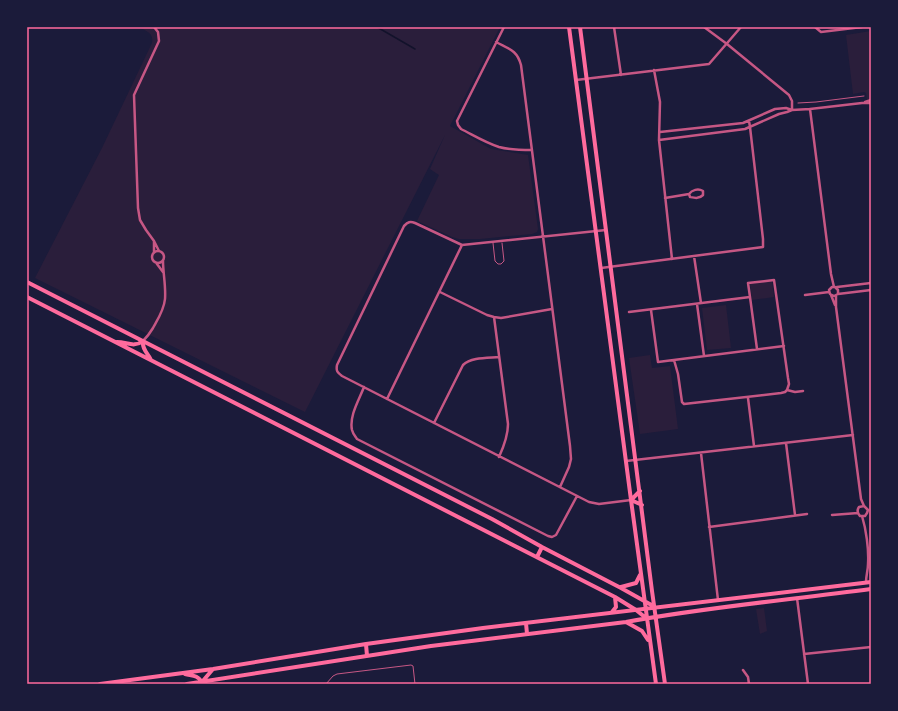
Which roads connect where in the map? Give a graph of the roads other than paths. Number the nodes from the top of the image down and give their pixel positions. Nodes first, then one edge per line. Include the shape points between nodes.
1 (154, 27) edge
2 (504, 27) edge
3 (569, 27) edge
4 (580, 27) edge
5 (614, 27) edge
6 (704, 27) edge
7 (741, 27) edge
8 (815, 27) edge
9 (862, 27) edge
10 (496, 42) junction
11 (727, 44) junction
12 (654, 70) junction
13 (620, 74) junction
14 (586, 79) junction
15 (576, 80) junction
16 (864, 96) dead end
17 (871, 100) edge
18 (798, 103) dead end
19 (862, 103) junction
20 (871, 103) edge
21 (810, 109) junction
22 (792, 110) junction
23 (749, 121) junction
24 (750, 127) junction
25 (660, 132) junction
26 (659, 140) junction
27 (532, 150) junction
28 (689, 194) junction
29 (665, 198) junction
30 (606, 230) junction
31 (596, 231) junction
32 (543, 237) junction
33 (154, 241) junction
34 (502, 241) junction
35 (493, 242) junction
36 (462, 245) junction
37 (159, 251) junction
38 (154, 252) junction
39 (694, 256) junction
40 (672, 259) junction
41 (163, 261) junction
42 (157, 264) junction
43 (611, 266) junction
44 (601, 268) junction
45 (163, 272) junction
46 (831, 274) junction
47 (27, 282) edge
48 (871, 283) edge
49 (835, 287) junction
50 (830, 290) junction
51 (871, 290) edge
52 (440, 292) junction
53 (804, 294) dead end
54 (837, 294) junction
55 (831, 296) junction
56 (27, 297) edge
57 (750, 297) junction
58 (701, 303) junction
59 (697, 304) junction
60 (836, 308) junction
61 (552, 309) junction
62 (652, 310) junction
63 (629, 312) dead end
64 (494, 317) junction
65 (143, 341) junction
66 (115, 342) junction
67 (784, 346) junction
68 (757, 349) junction
69 (704, 356) junction
70 (499, 357) junction
71 (674, 360) junction
72 (151, 361) junction
73 (364, 387) junction
74 (787, 390) junction
75 (803, 391) dead end
76 (748, 398) junction
77 (387, 399) junction
78 (434, 423) junction
79 (853, 434) junction
80 (786, 442) junction
81 (754, 446) junction
82 (701, 453) junction
83 (499, 456) junction
84 (636, 460) junction
85 (626, 462) junction
86 (560, 487) junction
87 (640, 491) junction
88 (576, 496) junction
89 (861, 499) junction
90 (631, 500) junction
91 (642, 505) junction
92 (859, 507) junction
93 (866, 508) junction
94 (871, 510) edge
95 (858, 513) junction
96 (807, 514) dead end
97 (795, 515) junction
98 (832, 515) dead end
99 (865, 515) junction
100 (709, 526) junction
101 (867, 546) junction
102 (871, 546) edge
103 (542, 547) junction
104 (537, 557) junction
105 (641, 575) junction
106 (866, 582) junction
107 (871, 582) edge
108 (620, 588) junction
109 (869, 590) edge
110 (796, 591) junction
111 (615, 597) junction
112 (797, 598) junction
113 (644, 600) junction
114 (718, 600) junction
115 (655, 608) junction
116 (645, 609) junction
117 (636, 610) junction
118 (612, 612) junction
119 (656, 616) junction
120 (646, 618) junction
121 (526, 622) junction
122 (626, 622) junction
123 (527, 634) junction
124 (366, 644) junction
125 (650, 644) junction
126 (871, 647) edge
127 (804, 654) junction
128 (367, 656) junction
129 (213, 669) junction
130 (743, 670) dead end
131 (182, 673) junction
132 (202, 683) edge
133 (100, 684) edge
134 (187, 684) edge
135 (326, 684) edge
136 (415, 684) edge
137 (656, 684) edge
138 (665, 684) edge
139 (749, 684) edge
140 (808, 684) edge

1 - 33 street via 158,32 159,41 134,95 138,208 140,220
2 - 10 street
3 - 15 highway
4 - 14 highway
5 - 13 street
6 - 11 street
7 - 11 street
8 - 9 street via 821,32
10 - 27 street via 515,52 519,58
10 - 27 street via 458,125 493,145
11 - 12 street via 709,64
11 - 22 street via 789,95
12 - 13 street
12 - 25 street via 660,102
13 - 14 street
14 - 15 street
14 - 30 highway
15 - 31 highway
16 - 18 lane
17 - 19 street
19 - 20 street
19 - 21 street
21 - 22 street
21 - 46 street
22 - 23 street via 774,109
22 - 24 street
23 - 24 street
23 - 25 street
24 - 26 street
24 - 39 street via 763,247
25 - 26 street
26 - 29 street
27 - 32 street
28 - 28 street via 698,190 703,191 700,197 690,197
28 - 29 street
29 - 40 street
30 - 31 street
30 - 43 highway
31 - 32 street
31 - 44 highway
32 - 34 street
32 - 61 street
33 - 37 street
33 - 38 street
34 - 35 street
34 - 35 lane via 504,261 501,264 495,261
35 - 36 street
36 - 52 street
36 - 73 street via 412,222 404,226 337,365 338,373
37 - 38 street
37 - 41 street via 164,255
38 - 42 street via 151,258
39 - 40 street
39 - 58 street
40 - 43 street
41 - 42 street
41 - 45 street
42 - 45 street
43 - 44 street
43 - 84 highway
44 - 85 highway
45 - 65 street via 164,306 156,324
46 - 49 street
46 - 50 street
47 - 65 highway
48 - 49 street
49 - 50 street
49 - 54 street via 838,290
50 - 53 street
50 - 55 street
51 - 54 street
52 - 64 street
52 - 77 street
54 - 55 street
54 - 60 street
55 - 60 street
56 - 66 highway
57 - 58 street
57 - 67 street via 748,283 774,280
57 - 68 street
58 - 59 street
59 - 62 street
59 - 69 street
60 - 79 street
61 - 64 street
61 - 86 street via 571,458
62 - 63 street
62 - 71 street via 658,362
64 - 70 street
65 - 66 highway via 138,344
65 - 72 highway
65 - 103 highway
66 - 72 highway
67 - 68 street
67 - 74 street via 789,384
68 - 69 street
69 - 71 street
70 - 78 street via 466,362
70 - 83 street via 508,424 506,441
71 - 76 street via 684,404
72 - 104 highway
73 - 77 street
73 - 88 street via 351,423 352,432 357,439 548,536 556,535
74 - 75 street
74 - 76 street via 783,393
76 - 81 street
77 - 78 street
78 - 83 street
79 - 80 street
79 - 89 street
80 - 81 street
80 - 97 street
81 - 82 street
82 - 84 street
82 - 100 street
83 - 86 street
84 - 85 street
84 - 87 highway
85 - 90 highway
86 - 88 street
87 - 90 highway
87 - 91 highway
88 - 90 street via 599,504
89 - 92 street
89 - 93 street
90 - 91 highway
90 - 105 highway
91 - 115 highway
92 - 93 street
92 - 95 street
93 - 94 street
93 - 99 street
94 - 99 street
95 - 98 street
95 - 99 street
96 - 97 street
97 - 100 street
99 - 101 street
100 - 114 street
101 - 102 street
101 - 106 street
103 - 104 highway
103 - 108 highway
104 - 111 highway
105 - 108 highway via 638,582
105 - 113 highway
106 - 107 highway
106 - 109 highway
106 - 110 highway
108 - 113 highway
109 - 112 highway
110 - 112 highway
110 - 114 highway
111 - 117 highway
111 - 118 highway via 616,607
112 - 119 highway
112 - 127 street
113 - 115 highway
113 - 116 highway
114 - 115 highway
115 - 116 highway
115 - 119 highway
116 - 117 highway
116 - 120 highway
117 - 118 highway
117 - 120 highway
118 - 121 highway
119 - 120 highway
119 - 138 highway
120 - 122 highway
120 - 125 highway
121 - 123 highway
121 - 124 highway
122 - 123 highway
122 - 125 highway via 642,631
123 - 128 highway
124 - 128 highway
124 - 129 highway
125 - 137 highway
126 - 127 street
127 - 140 street
128 - 132 highway
129 - 131 highway
129 - 132 highway
130 - 139 street
131 - 132 highway via 196,676
131 - 133 highway
132 - 134 highway
135 - 136 lane via 337,674 411,665

